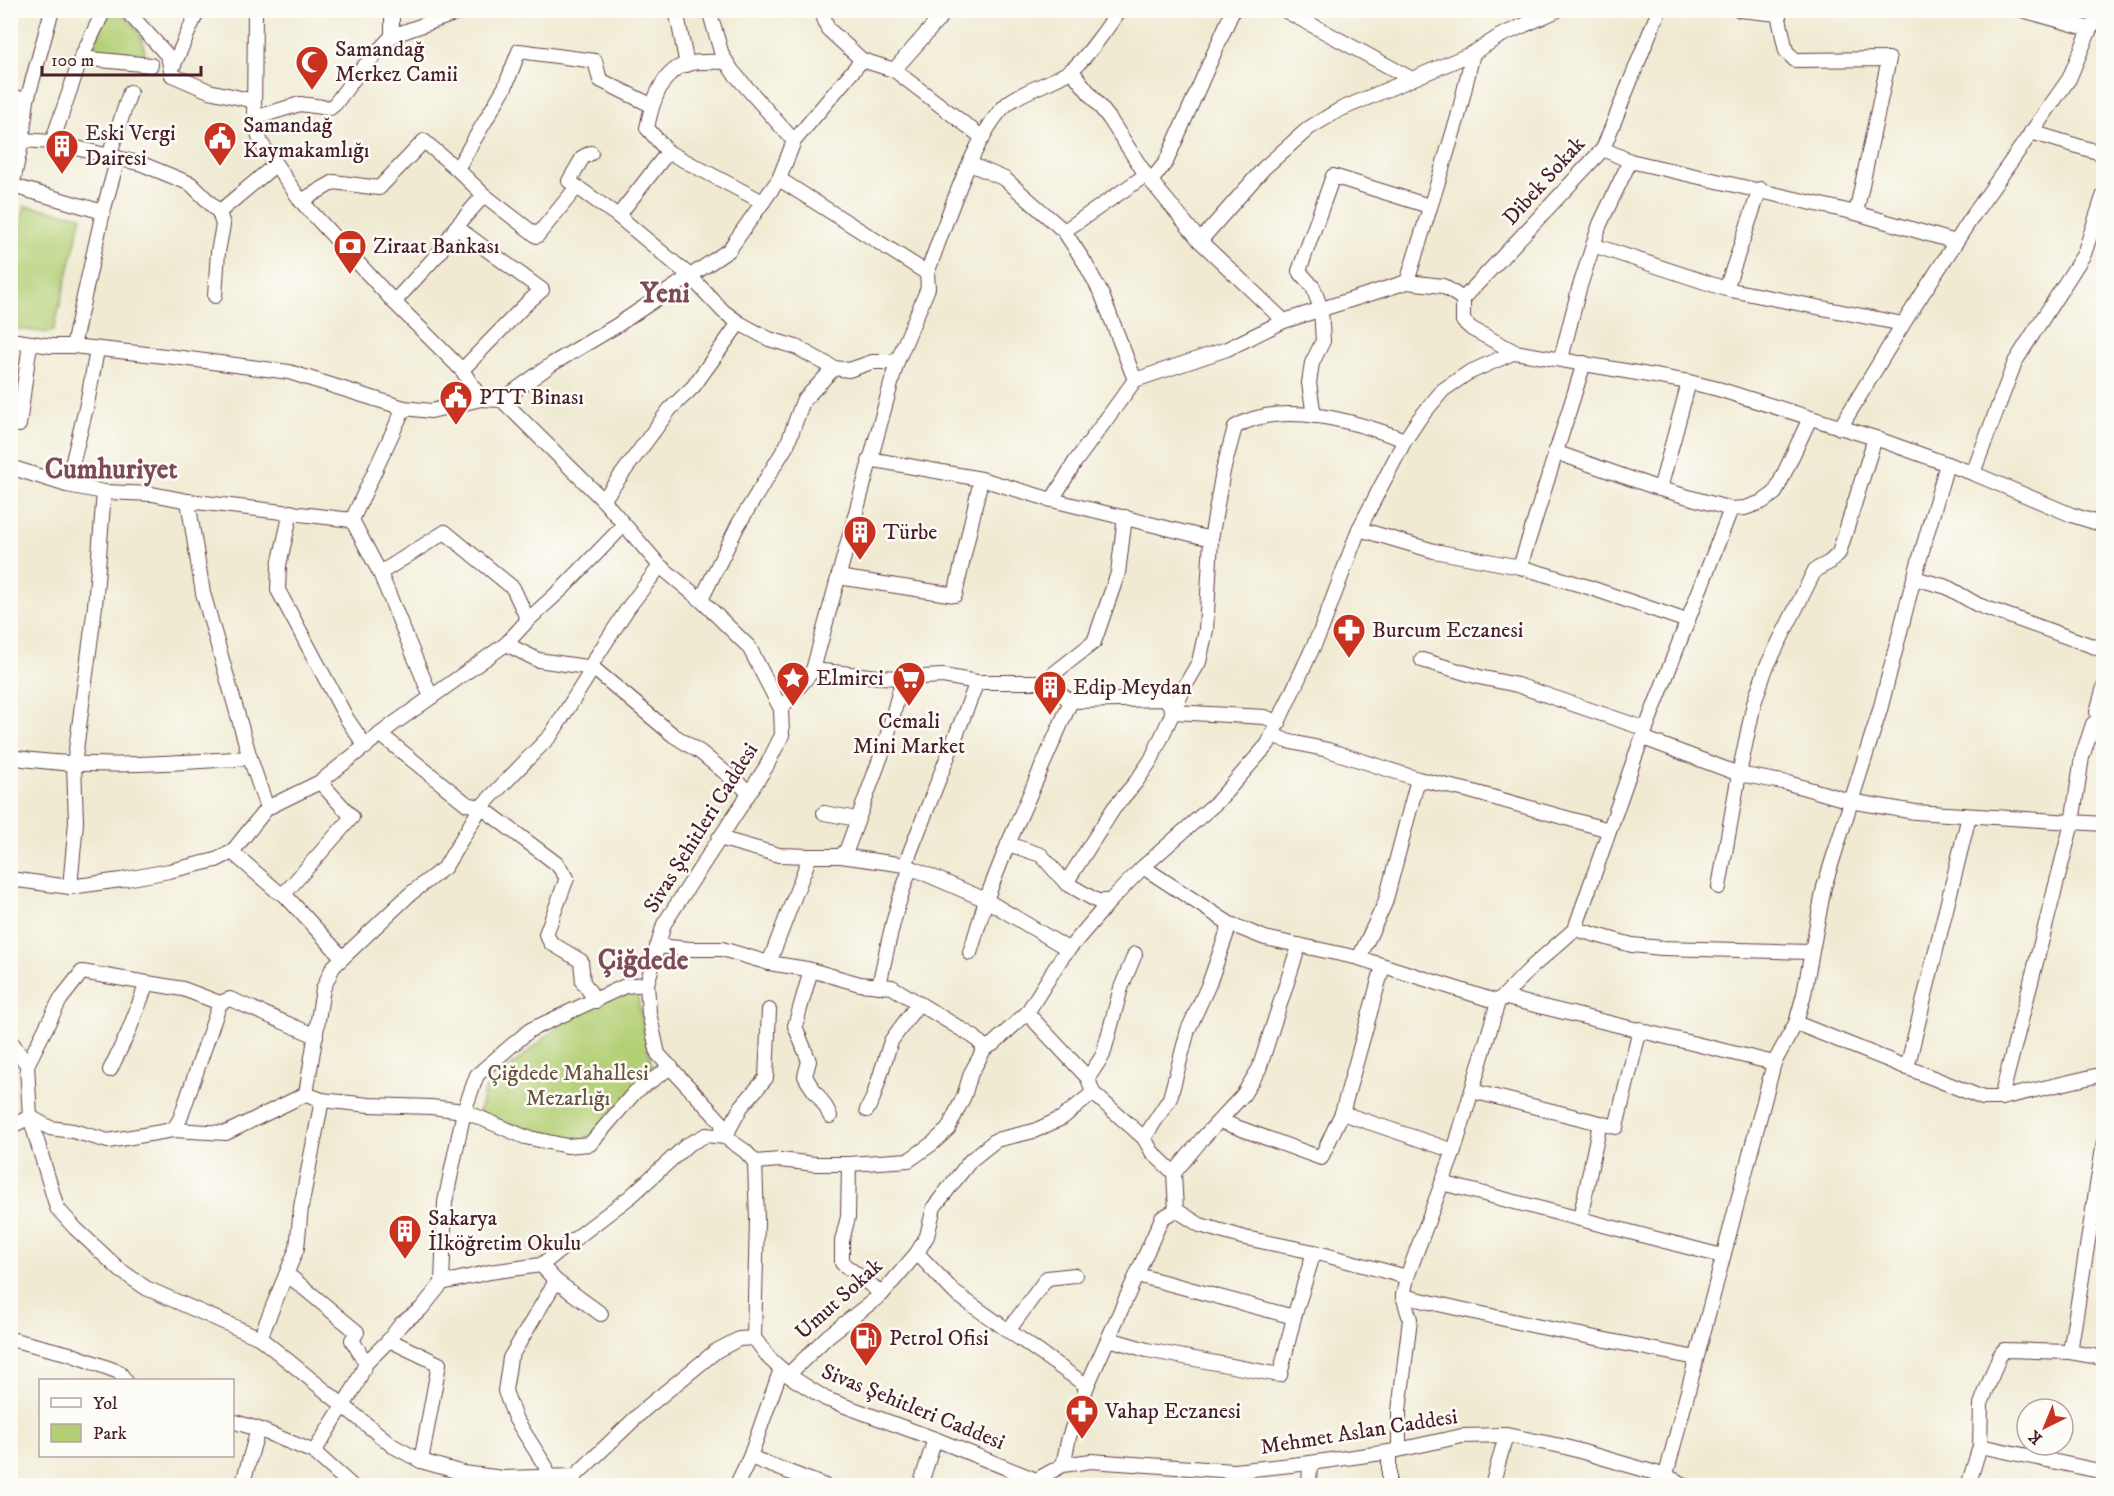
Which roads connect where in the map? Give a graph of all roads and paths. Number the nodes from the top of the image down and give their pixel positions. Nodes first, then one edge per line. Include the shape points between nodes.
1 (52, 10) edge
2 (104, 10) edge
3 (126, 10) edge
4 (198, 10) edge
5 (255, 10) edge
6 (392, 10) edge
7 (465, 10) edge
8 (676, 10) edge
9 (709, 10) edge
10 (821, 10) edge
11 (947, 10) edge
12 (1119, 10) edge
13 (1233, 10) edge
14 (1284, 10) edge
15 (1558, 10) edge
16 (1659, 10) edge
17 (1740, 10) edge
18 (2022, 10) edge
19 (2103, 10) edge
20 (2090, 29) junction
21 (392, 36) junction
22 (1473, 54) junction
23 (81, 58) junction
24 (862, 60) junction
25 (726, 62) junction
26 (151, 65) dead end
27 (687, 65) junction
28 (172, 69) junction
29 (894, 70) junction
30 (1071, 70) junction
31 (1412, 79) junction
32 (130, 92) dead end
33 (10, 96) edge
34 (27, 100) junction
35 (254, 101) junction
36 (651, 105) junction
37 (254, 118) junction
38 (2031, 132) junction
39 (982, 138) junction
40 (22, 140) junction
41 (794, 141) junction
42 (52, 142) junction
43 (1603, 149) junction
44 (668, 152) junction
45 (591, 153) dead end
46 (2103, 154) edge
47 (113, 157) junction
48 (1630, 161) junction
49 (970, 164) junction
50 (275, 165) junction
51 (457, 169) junction
52 (1148, 178) junction
53 (779, 179) junction
54 (578, 187) junction
55 (1760, 189) junction
56 (11, 190) edge
57 (2103, 194) edge
58 (484, 195) junction
59 (301, 201) junction
60 (763, 202) junction
61 (1429, 206) junction
62 (103, 212) junction
63 (219, 212) junction
64 (1856, 213) junction
65 (618, 216) junction
66 (456, 226) junction
67 (1064, 231) junction
68 (1200, 240) junction
69 (1956, 242) junction
70 (1593, 245) junction
71 (927, 273) junction
72 (690, 276) junction
73 (1407, 282) junction
74 (1726, 289) junction
75 (215, 296) dead end
76 (1463, 299) junction
77 (394, 302) junction
78 (1321, 309) junction
79 (1284, 321) junction
80 (739, 323) junction
81 (1903, 324) junction
82 (10, 340) edge
83 (30, 343) junction
84 (73, 346) junction
85 (98, 350) junction
86 (1515, 352) junction
87 (1561, 359) junction
88 (897, 362) junction
89 (1584, 363) junction
90 (834, 368) junction
91 (462, 370) junction
92 (1135, 380) junction
93 (1689, 382) junction
94 (482, 399) junction
95 (502, 400) junction
96 (404, 408) junction
97 (1314, 416) junction
98 (1810, 418) junction
99 (10, 423) edge
100 (1840, 428) junction
101 (1875, 438) junction
102 (1405, 441) junction
103 (1555, 452) junction
104 (869, 459) junction
105 (1947, 464) junction
106 (10, 467) edge
107 (1973, 473) junction
108 (981, 479) junction
109 (67, 485) junction
110 (1660, 489) junction
111 (104, 492) junction
112 (603, 500) junction
113 (1052, 500) junction
114 (188, 501) junction
115 (1731, 509) junction
116 (291, 512) junction
117 (1125, 517) junction
118 (352, 520) junction
119 (624, 525) junction
120 (2103, 525) edge
121 (1359, 529) junction
122 (1211, 539) junction
123 (660, 566) junction
124 (1520, 567) junction
125 (380, 573) junction
126 (838, 577) junction
127 (1914, 578) junction
128 (701, 600) junction
129 (528, 620) junction
130 (1687, 621) junction
131 (506, 644) junction
132 (2103, 652) edge
133 (1422, 660) dead end
134 (593, 668) junction
135 (813, 670) junction
136 (903, 678) junction
137 (977, 682) junction
138 (1043, 682) junction
139 (2103, 687) edge
140 (431, 697) junction
141 (1071, 701) junction
142 (781, 709) junction
143 (1173, 712) junction
144 (2101, 717) edge
145 (1276, 729) junction
146 (380, 734) junction
147 (1645, 734) junction
148 (366, 747) junction
149 (10, 757) edge
150 (249, 758) junction
151 (74, 765) junction
152 (1739, 774) junction
153 (1418, 779) junction
154 (320, 782) junction
155 (749, 792) junction
156 (1850, 801) junction
157 (481, 807) junction
158 (267, 808) junction
159 (824, 813) dead end
160 (1969, 816) junction
161 (857, 819) junction
162 (2072, 823) junction
163 (2103, 824) edge
164 (1609, 830) junction
165 (719, 838) junction
166 (1008, 844) junction
167 (232, 852) junction
168 (810, 856) junction
169 (841, 856) junction
170 (908, 866) junction
171 (1143, 867) junction
172 (10, 879) edge
173 (1066, 883) junction
174 (70, 887) junction
175 (1719, 887) dead end
176 (284, 894) junction
177 (986, 900) junction
178 (1110, 901) junction
179 (1230, 924) junction
180 (1575, 929) junction
181 (1299, 945) junction
182 (657, 946) junction
183 (1068, 949) junction
184 (1811, 952) junction
185 (970, 953) dead end
186 (1135, 954) dead end
187 (342, 957) junction
188 (1359, 957) junction
189 (769, 963) junction
190 (1383, 966) junction
191 (811, 970) junction
192 (147, 983) junction
193 (647, 984) junction
194 (879, 986) junction
195 (1500, 1000) junction
196 (596, 1001) junction
197 (220, 1004) junction
198 (918, 1004) junction
199 (769, 1010) dead end
200 (1027, 1013) junction
201 (1796, 1023) junction
202 (1640, 1029) junction
203 (316, 1036) junction
204 (10, 1040) edge
205 (985, 1048) junction
206 (1774, 1063) junction
207 (27, 1065) junction
208 (670, 1067) junction
209 (1907, 1068) junction
210 (110, 1070) dead end
211 (2103, 1074) edge
212 (1088, 1078) junction
213 (1472, 1091) junction
214 (1093, 1093) junction
215 (306, 1094) junction
216 (2001, 1098) junction
217 (322, 1100) junction
218 (867, 1110) dead end
219 (464, 1111) junction
220 (1342, 1113) junction
221 (830, 1116) dead end
222 (30, 1117) junction
223 (1220, 1121) junction
224 (1600, 1123) junction
225 (10, 1127) edge
226 (173, 1130) junction
227 (725, 1137) junction
228 (1144, 1138) junction
229 (2103, 1142) edge
230 (1454, 1151) junction
231 (755, 1162) junction
232 (849, 1164) junction
233 (1174, 1173) junction
234 (1442, 1183) junction
235 (1176, 1210) junction
236 (1580, 1219) junction
237 (1314, 1252) junction
238 (917, 1253) junction
239 (1722, 1256) junction
240 (541, 1265) junction
241 (287, 1274) junction
242 (1075, 1275) dead end
243 (1137, 1275) junction
244 (1407, 1277) junction
245 (556, 1281) junction
246 (442, 1283) junction
247 (882, 1293) junction
248 (1404, 1296) junction
249 (601, 1314) dead end
250 (1294, 1317) junction
251 (1008, 1331) junction
252 (260, 1338) junction
253 (754, 1338) junction
254 (10, 1339) edge
255 (1109, 1339) junction
256 (389, 1341) junction
257 (2070, 1353) junction
258 (1696, 1358) junction
259 (2103, 1358) edge
260 (366, 1363) junction
261 (785, 1372) junction
262 (123, 1379) edge
263 (1087, 1386) junction
264 (342, 1406) junction
265 (234, 1422) edge
266 (258, 1429) junction
267 (1506, 1435) junction
268 (935, 1440) junction
269 (1980, 1446) junction
270 (1394, 1450) junction
271 (314, 1452) junction
272 (750, 1457) junction
273 (421, 1461) junction
274 (1310, 1463) junction
275 (1063, 1465) junction
276 (2103, 1472) edge
277 (547, 1476) junction
278 (575, 1480) edge
279 (1665, 1481) edge
280 (502, 1482) edge
281 (1036, 1483) edge
282 (242, 1485) edge
283 (352, 1485) edge
284 (736, 1485) edge
285 (825, 1485) edge
286 (920, 1485) edge
287 (1309, 1485) edge
288 (1389, 1485) edge
289 (1492, 1485) edge
290 (1687, 1485) edge
291 (1968, 1485) edge

1 - 34 street
2 - 23 street
3 - 28 street via 168,56
4 - 28 street
5 - 35 street
6 - 21 street
7 - 21 street
8 - 27 street
9 - 25 street
10 - 24 street via 828,29
11 - 29 street
12 - 30 street via 1107,30
13 - 52 street via 1166,162
14 - 31 street
15 - 22 street via 1500,36
16 - 43 street, Dibek Sokak
17 - 64 street via 1778,14 1786,51 1795,60 1889,59
18 - 20 street
19 - 20 street
20 - 38 street via 2069,79
21 - 37 street via 330,108 300,104
22 - 31 street
22 - 61 street via 1458,117
23 - 26 street
23 - 42 street
24 - 29 street
24 - 41 street
25 - 27 street
25 - 41 street
27 - 36 street via 666,79
28 - 35 street via 172,75 209,91
29 - 39 street
30 - 39 street via 1009,103
30 - 52 street
31 - 68 street via 1339,110 1309,128 1264,168
32 - 47 street
33 - 34 street
34 - 40 street
35 - 37 street
36 - 44 street via 647,128
36 - 51 street via 600,80 595,61 519,51 505,87
37 - 50 street via 261,143
38 - 46 street
38 - 69 street
39 - 49 street
40 - 42 street
40 - 56 street
41 - 53 street
42 - 47 street
43 - 48 street
43 - 76 street, Dibek Sokak
44 - 60 street
44 - 65 street
45 - 54 street via 583,158 569,181
47 - 62 street
47 - 63 street via 191,184
48 - 55 street
48 - 70 street
49 - 67 street via 1005,179
49 - 71 street
50 - 59 street
50 - 63 street
51 - 58 street
51 - 59 street via 424,141 379,188 334,182
52 - 67 street
52 - 68 street
53 - 60 street
53 - 71 street
54 - 58 street via 537,236
54 - 65 street
55 - 64 street
55 - 74 street
56 - 62 street
57 - 107 street via 2084,254 2015,362
58 - 66 street
59 - 77 street
60 - 72 street via 729,250
61 - 73 street
61 - 78 street via 1333,176 1299,271 1313,287
62 - 84 street
63 - 75 street via 223,225
64 - 69 street
65 - 72 street
66 - 77 street via 439,253
66 - 91 street via 542,290
67 - 92 street via 1102,295
68 - 79 street
69 - 81 street
70 - 74 street
70 - 87 street
71 - 88 street via 928,288
72 - 80 street
72 - 95 street
73 - 76 street via 1443,286
73 - 78 street
74 - 81 street
76 - 86 street via 1463,321
77 - 91 street
78 - 79 street
78 - 97 street via 1323,341 1312,363 1309,383
79 - 92 street via 1227,349
80 - 90 street
80 - 112 street
81 - 100 street
82 - 83 street
83 - 84 street
83 - 99 street via 19,425
84 - 85 street
85 - 96 street via 289,372
85 - 109 street
86 - 87 street
86 - 102 street via 1468,373 1443,390
87 - 89 street
88 - 90 street via 872,362 849,370
88 - 104 street
89 - 93 street
89 - 103 street
90 - 128 street via 803,401 787,445 738,525
91 - 94 street
92 - 113 street
93 - 98 street
93 - 110 street
94 - 95 street
94 - 96 street via 431,411
95 - 112 street, Sivas Şehitleri Caddesi
96 - 118 street
97 - 102 street via 1370,427
97 - 122 street via 1280,414 1235,427
98 - 100 street
98 - 115 street via 1775,493 1754,505
100 - 101 street
101 - 105 street
101 - 152 street via 1839,553 1815,570 1766,668
102 - 121 street
103 - 110 street
103 - 124 street
104 - 108 street
104 - 126 street
105 - 107 street
105 - 127 street
106 - 109 street
107 - 120 street
108 - 113 street
108 - 126 street via 955,595
109 - 111 street
110 - 115 street
111 - 114 street via 152,494
111 - 151 street via 95,606
112 - 119 street, Sivas Şehitleri Caddesi
113 - 117 street
114 - 116 street
114 - 150 street via 203,593
115 - 130 street
116 - 118 street
116 - 148 street via 279,565 278,590
117 - 122 street
117 - 138 street via 1118,573 1094,642
118 - 125 street
119 - 123 street, Sivas Şehitleri Caddesi
119 - 129 street
121 - 124 street via 1434,551
121 - 145 street via 1321,630
122 - 143 street via 1206,630 1198,662
123 - 128 street, Sivas Şehitleri Caddesi
123 - 134 street via 628,608 593,662
124 - 130 street
125 - 129 street via 445,532 513,588
125 - 140 street
126 - 135 street
127 - 132 street via 1947,587 1978,605
127 - 156 street via 1880,710
128 - 142 street, Sivas Şehitleri Caddesi via 749,647
129 - 131 street
130 - 147 street
131 - 134 street via 538,660
131 - 140 street
133 - 147 street via 1517,685
134 - 155 street
134 - 157 street via 551,735
135 - 136 street
135 - 142 street
136 - 137 street via 943,676
136 - 161 street via 885,748
137 - 138 street
137 - 170 street
138 - 141 street
139 - 144 street via 2097,712
140 - 146 street
141 - 143 street via 1167,699
141 - 166 street
142 - 155 street, Sivas Şehitleri Caddesi via 782,735
143 - 145 street via 1265,717
143 - 173 street via 1151,760 1113,808
144 - 162 street via 2093,724 2082,757
145 - 153 street via 1293,743
145 - 171 street via 1268,744 1218,801
146 - 148 street
146 - 157 street via 467,804
147 - 152 street
147 - 164 street
148 - 154 street
149 - 151 street
150 - 151 street
150 - 158 street
151 - 174 street via 76,822
152 - 156 street
152 - 175 street
153 - 164 street
153 - 188 street via 1385,903
154 - 158 street
154 - 176 street via 352,817
155 - 165 street, Sivas Şehitleri Caddesi
156 - 160 street
156 - 184 street via 1824,887
157 - 187 street via 445,867
157 - 196 street via 556,864 567,878 546,934 551,943 581,961 583,982
158 - 167 street
159 - 161 street
160 - 162 street
160 - 209 street
161 - 169 street
162 - 163 street
162 - 216 street
164 - 180 street
165 - 168 street via 779,855
165 - 182 street, Sivas Şehitleri Caddesi via 664,924
166 - 173 street via 1041,855
166 - 177 street
167 - 174 street via 216,860 169,871
167 - 176 street
168 - 169 street
168 - 189 street
169 - 170 street
170 - 177 street
170 - 194 street
171 - 178 street
171 - 179 street
172 - 174 street
173 - 178 street via 1097,901
176 - 187 street
177 - 183 street
177 - 185 street
178 - 183 street
179 - 181 street via 1264,938
179 - 228 street via 1188,1030 1170,1098
180 - 184 street via 1632,945 1662,948
180 - 195 street
181 - 188 street
181 - 223 street via 1259,1069
182 - 189 street via 722,949
182 - 193 street, Sivas Şehitleri Caddesi
183 - 200 street
184 - 201 street
186 - 212 street via 1121,988 1103,1055
187 - 203 street via 323,989
188 - 190 street
189 - 191 street
190 - 195 street
190 - 220 street
191 - 194 street
191 - 221 street via 795,1026 809,1061 805,1076
192 - 197 street via 183,989
192 - 207 street via 82,972 60,1000
192 - 210 street
193 - 196 street via 625,986
193 - 208 street, Sivas Şehitleri Caddesi via 658,1054
194 - 198 street via 892,987
195 - 202 street
195 - 213 street
196 - 219 street via 530,1030 477,1075
197 - 203 street via 230,999
197 - 226 street
198 - 205 street via 974,1037
198 - 218 street via 891,1041
199 - 227 street via 766,1078 741,1107
200 - 205 street
200 - 212 street
201 - 206 street
201 - 209 street
202 - 206 street
202 - 224 street via 1616,1127
203 - 215 street
204 - 207 street
205 - 232 street via 948,1130 933,1143 909,1160
206 - 239 street
207 - 222 street
208 - 219 street via 635,1092 590,1144 567,1146 525,1137
208 - 227 street, Sivas Şehitleri Caddesi via 721,1122
209 - 216 street via 1983,1098
211 - 216 street
212 - 214 street
213 - 224 street
213 - 230 street
214 - 228 street
214 - 238 street, Umut Sokak via 1062,1118 1034,1131 996,1140 970,1160 934,1207 927,1236
215 - 217 street
215 - 226 street via 226,1133
217 - 219 street
217 - 241 street via 297,1248
219 - 246 street via 445,1202
220 - 223 street via 1321,1158
220 - 230 street
222 - 225 street
222 - 226 street via 50,1128 108,1142
222 - 252 street via 57,1208 81,1235 146,1288
223 - 233 street
224 - 236 street
227 - 231 street, Sivas Şehitleri Caddesi
227 - 240 street via 706,1135 687,1145 632,1196
228 - 233 street via 1152,1152
229 - 257 street
230 - 234 street
231 - 232 street
231 - 253 street
232 - 247 street via 842,1263
233 - 235 street
234 - 236 street
234 - 244 street
235 - 237 street via 1200,1225
235 - 243 street via 1162,1218
236 - 239 street
237 - 244 street
237 - 250 street
238 - 247 street, Umut Sokak
238 - 251 street via 955,1293
239 - 258 street
240 - 245 street
240 - 246 street
241 - 252 street
241 - 260 street via 357,1332 352,1340
242 - 251 street via 1047,1278
243 - 250 street
243 - 255 street
244 - 248 street
245 - 249 street
245 - 277 street via 510,1359 505,1391 515,1418 546,1467
246 - 256 street
247 - 261 street, Umut Sokak
248 - 258 street
248 - 270 street via 1410,1319
250 - 255 street via 1280,1375
251 - 263 street
252 - 264 street
253 - 261 street, Sivas Şehitleri Caddesi
253 - 278 street via 739,1339 716,1351 646,1408
254 - 262 street via 70,1354 119,1372
255 - 263 street
256 - 260 street
256 - 273 street via 440,1364
257 - 259 street
257 - 269 street via 2004,1350 1981,1404
258 - 279 street
260 - 264 street
261 - 268 street, Sivas Şehitleri Caddesi via 826,1399
261 - 272 street, Umut Sokak
263 - 275 street
264 - 271 street
264 - 273 street via 393,1446
265 - 266 street
266 - 271 street
266 - 282 street
267 - 270 street, Mehmet Aslan Caddesi via 1462,1436
267 - 279 street, Mehmet Aslan Caddesi via 1566,1447
267 - 289 street
268 - 281 street, Sivas Şehitleri Caddesi
268 - 286 street
269 - 276 street
269 - 291 street
270 - 274 street, Mehmet Aslan Caddesi
270 - 288 street
271 - 283 street
272 - 284 street, Umut Sokak
272 - 285 street
273 - 280 street
274 - 275 street, Mehmet Aslan Caddesi via 1234,1471 1091,1461
274 - 287 street
275 - 281 street, Mehmet Aslan Caddesi
277 - 278 street
277 - 280 street
279 - 290 street, Mehmet Aslan Caddesi

